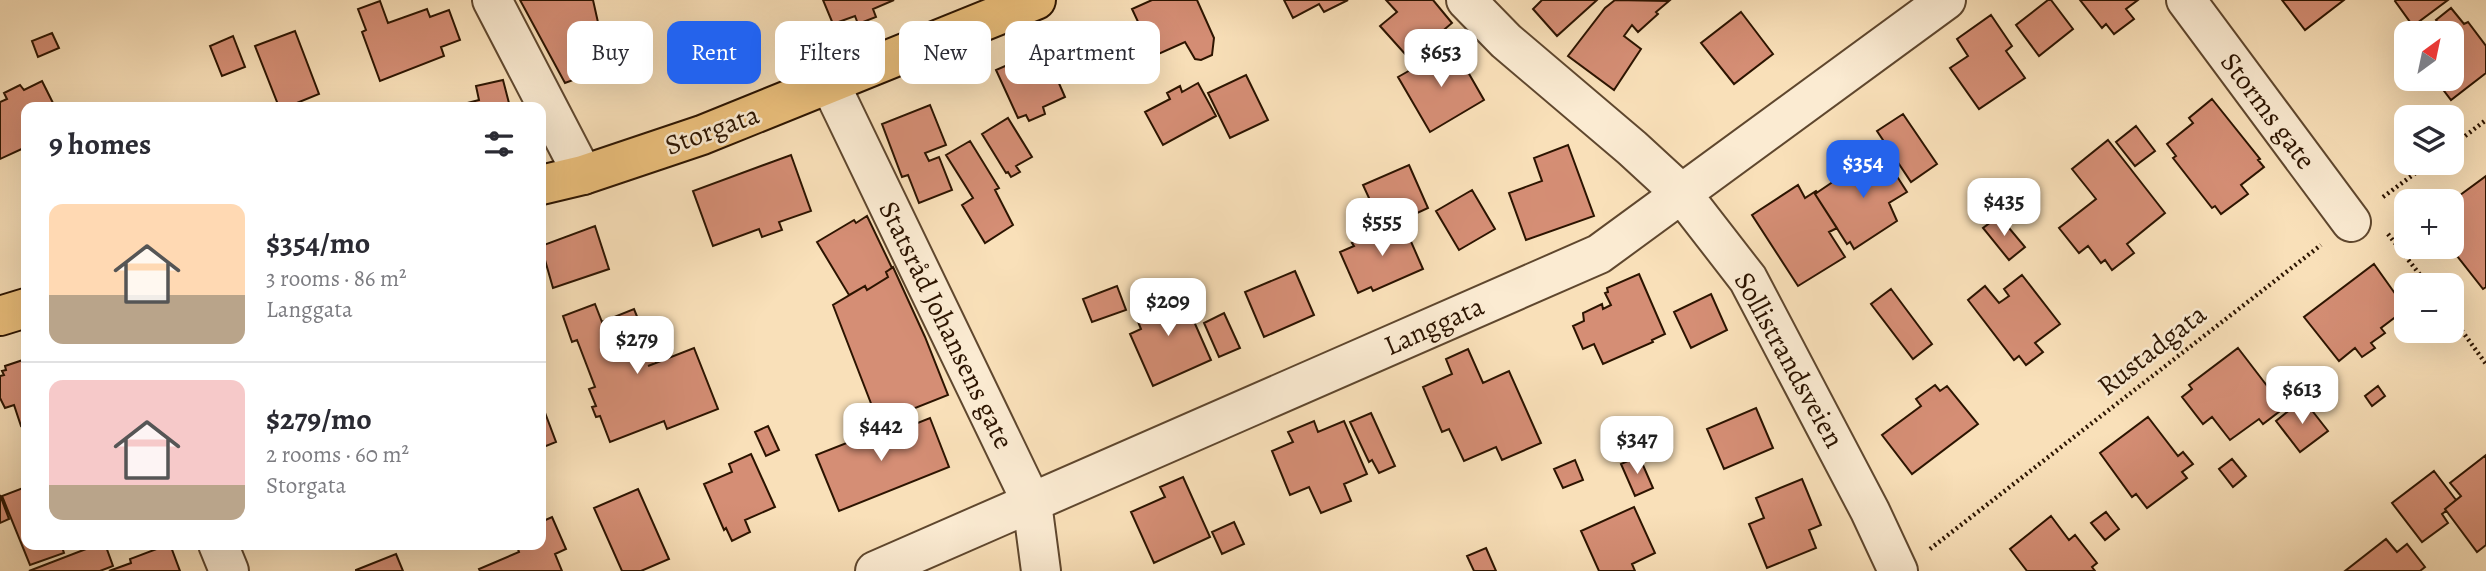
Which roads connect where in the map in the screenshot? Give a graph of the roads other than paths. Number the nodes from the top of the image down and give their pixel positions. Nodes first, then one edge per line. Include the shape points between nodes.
1 (492, 0) edge
2 (1036, 0) edge
3 (1466, 0) edge
4 (1946, 0) edge
5 (2186, 0) edge
6 (830, 85) junction
7 (545, 102) edge
8 (546, 104) edge
9 (583, 175) junction
10 (546, 184) edge
11 (1682, 194) junction
12 (2360, 215) road end
13 (21, 310) edge
14 (0, 316) edge
15 (1032, 503) junction
16 (220, 550) edge
17 (1911, 563) edge
18 (229, 571) edge
19 (875, 571) edge
20 (1041, 571) edge

1 - 7 street
2 - 6 main road, Storgata
3 - 11 street, Sollistrandsveien via 1506,41
4 - 11 street, Langgata
5 - 12 street, Storms gate
6 - 9 main road, Storgata
6 - 15 street, Statsråd Johansens gate
8 - 9 street
9 - 10 main road, Storgata
11 - 15 street, Langgata via 1599,254
11 - 17 street, Sollistrandsveien via 1748,279 1870,511
13 - 14 main road
15 - 19 street, Langgata
15 - 20 street, Statsråd Johansens gate
16 - 18 street

